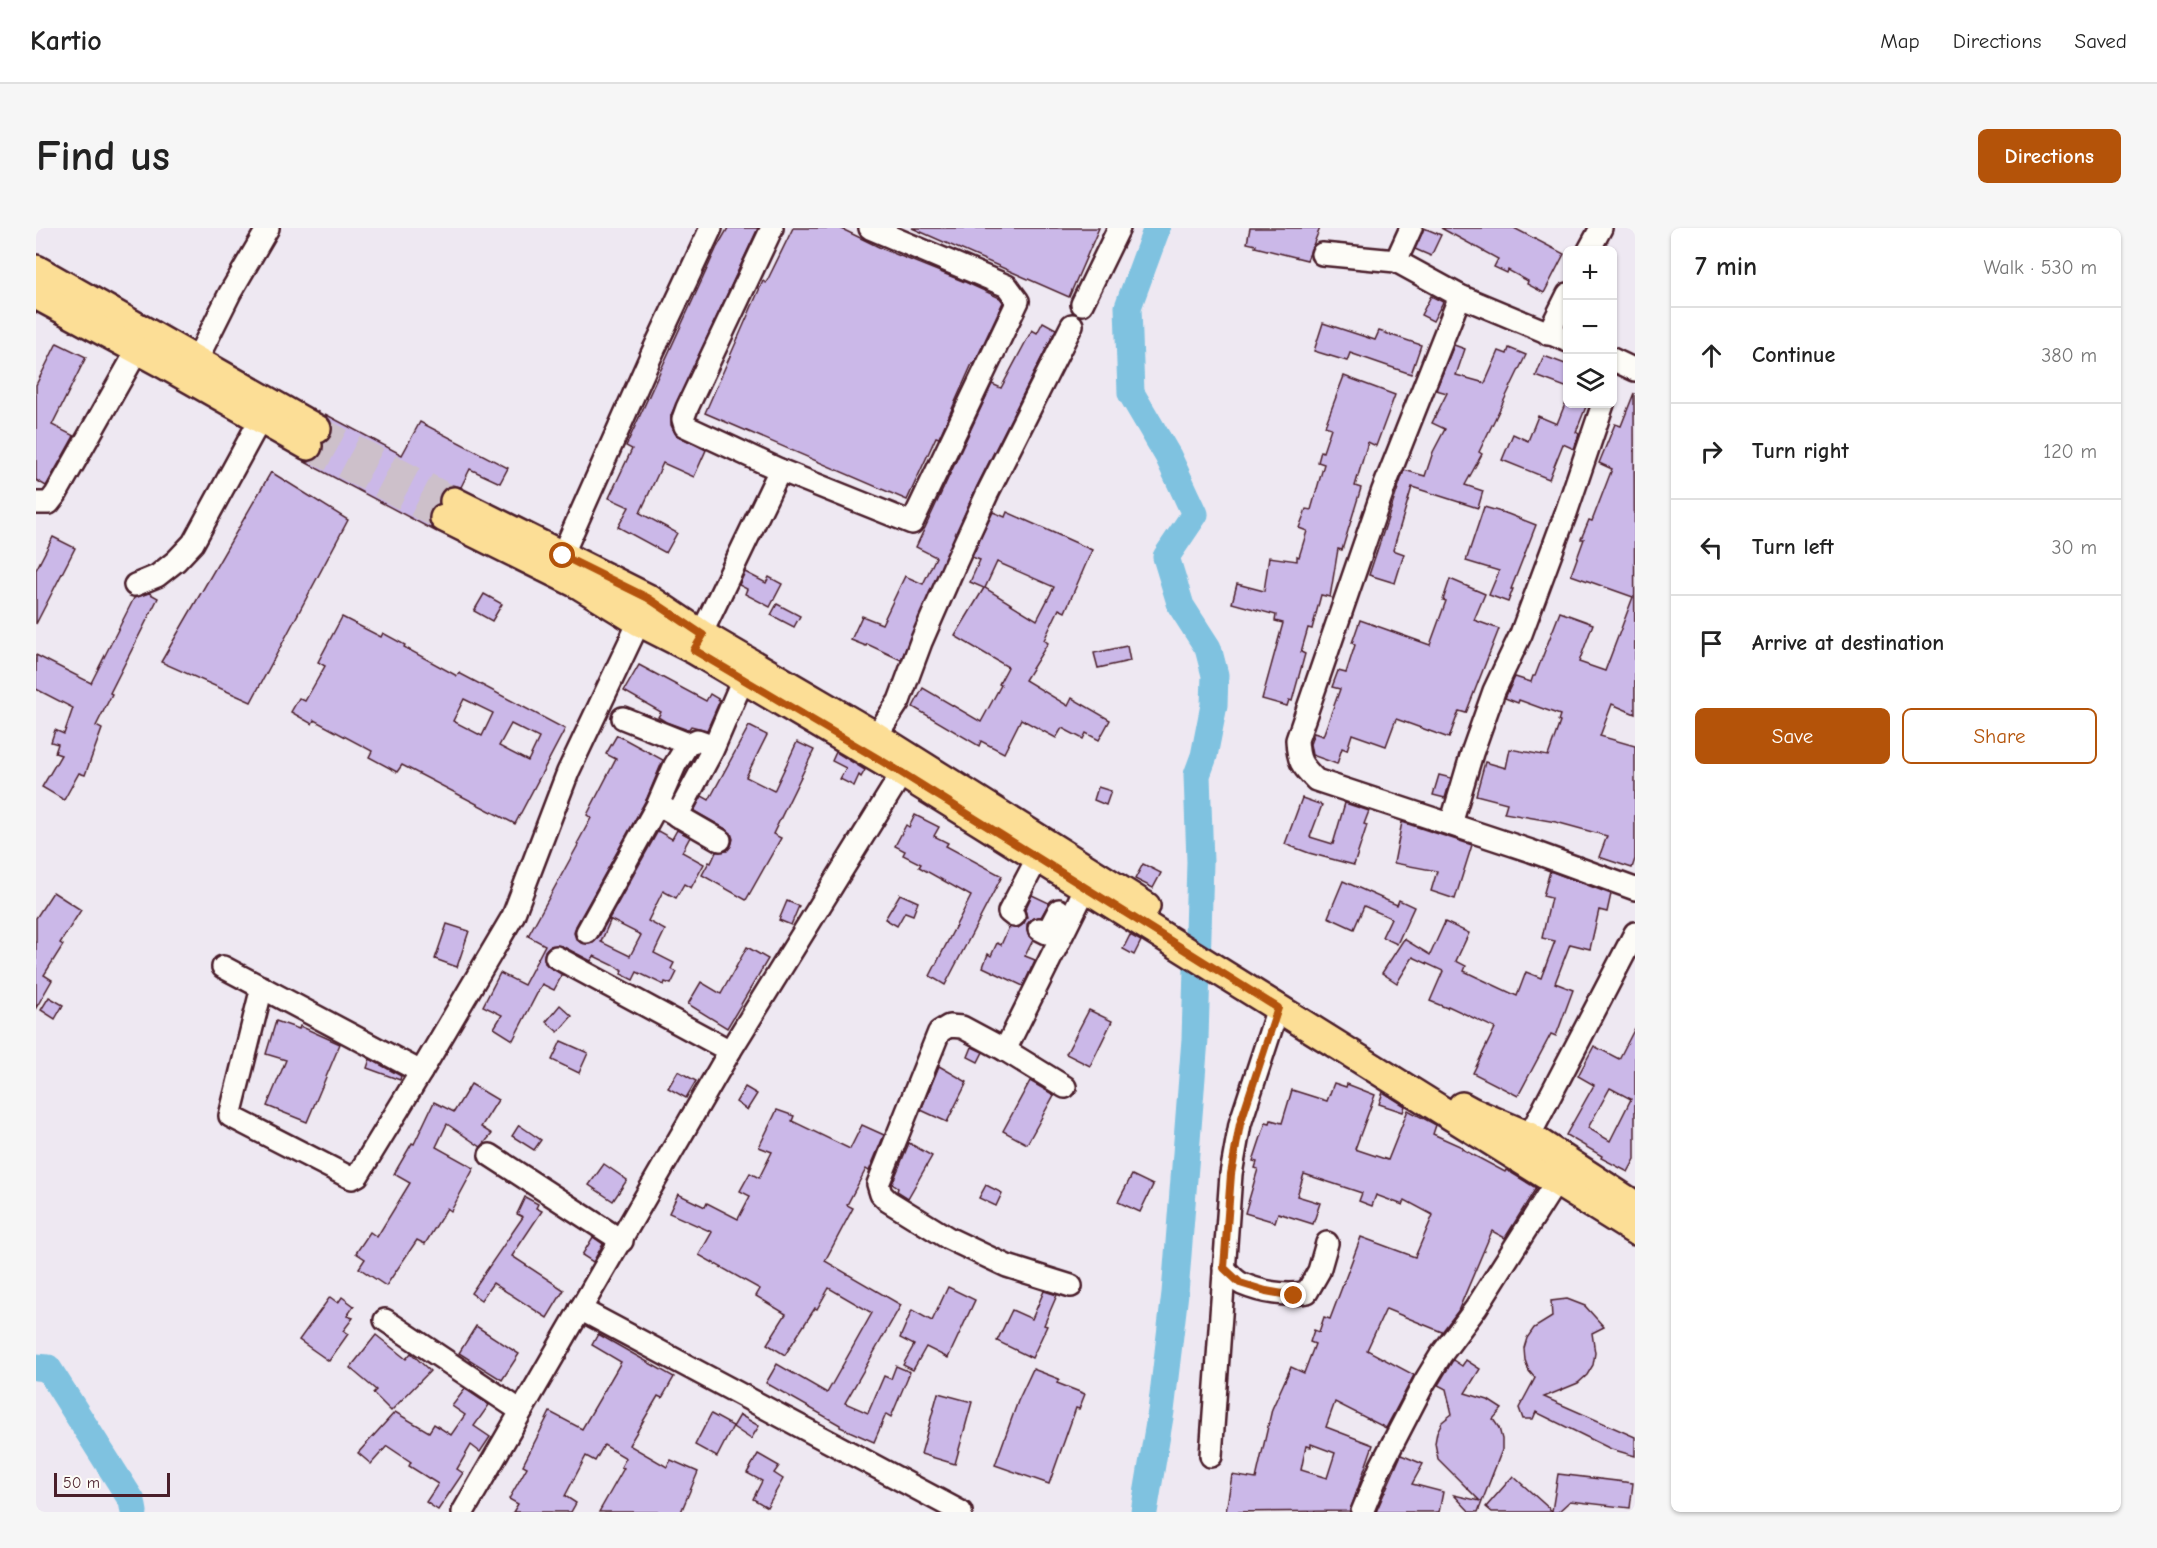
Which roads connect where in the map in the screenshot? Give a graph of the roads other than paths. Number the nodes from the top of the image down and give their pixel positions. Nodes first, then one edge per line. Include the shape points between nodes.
1 (268, 228) edge
2 (711, 228) edge
3 (772, 228) edge
4 (1119, 228) edge
5 (1411, 228) edge
6 (1601, 228) edge
7 (882, 230) edge
8 (1591, 246) edge
9 (1323, 254) dead end
10 (1396, 261) junction
11 (36, 269) edge
12 (36, 295) edge
13 (1460, 296) junction
14 (1565, 300) edge
15 (1082, 304) dead end
16 (1072, 325) dead end
17 (1548, 334) junction
18 (1563, 339) edge
19 (137, 351) junction
20 (197, 359) junction
21 (1602, 408) edge
22 (260, 420) junction
23 (780, 470) junction
24 (36, 503) edge
25 (449, 509) tunnel mouth
26 (558, 564) junction
27 (135, 585) dead end
28 (639, 622) junction
29 (698, 643) junction
30 (742, 679) junction
31 (623, 718) dead end
32 (876, 736) junction
33 (688, 744) junction
34 (714, 746) junction
35 (902, 773) junction
36 (658, 804) junction
37 (676, 816) junction
38 (1451, 824) junction
39 (720, 840) dead end
40 (1037, 859) junction
41 (1079, 885) junction
42 (1635, 889) edge
43 (1014, 916) dead end
44 (1039, 929) dead end
45 (587, 932) dead end
46 (1635, 933) edge
47 (1181, 938) junction
48 (1206, 954) junction
49 (556, 957) dead end
50 (223, 966) dead end
51 (262, 987) junction
52 (1278, 1008) junction
53 (1005, 1050) junction
54 (730, 1051) junction
55 (421, 1072) junction
56 (1065, 1087) dead end
57 (1524, 1148) junction
58 (490, 1155) dead end
59 (1556, 1182) junction
60 (1635, 1205) edge
61 (1635, 1231) edge
62 (622, 1240) junction
63 (1327, 1243) dead end
64 (1224, 1268) junction
65 (1071, 1286) dead end
66 (579, 1310) junction
67 (385, 1320) dead end
68 (521, 1411) junction
69 (1211, 1456) dead end
70 (463, 1512) edge
71 (961, 1512) edge
72 (1362, 1512) edge

1 - 20 street
2 - 26 street
3 - 23 street via 683,419 686,426
4 - 15 street
5 - 10 street
6 - 8 street
7 - 23 street via 1006,286 1018,301 912,523
9 - 10 street
10 - 13 street
11 - 20 main road
12 - 19 main road
13 - 17 street
13 - 38 street via 1383,490 1297,740 1298,757 1316,780
14 - 17 street
16 - 32 street via 956,562 899,701
17 - 18 street
19 - 22 main road
19 - 24 street via 56,494 49,503
20 - 22 main road via 312,437
21 - 38 street via 1521,634 1494,691
22 - 27 street via 193,543 157,576
23 - 29 street
25 - 26 main road
26 - 28 main road via 579,585
26 - 29 main road via 648,598
28 - 29 main road
28 - 55 street via 568,772 513,916
29 - 30 main road
29 - 32 main road via 761,667
30 - 34 street
30 - 35 main road
31 - 33 street
32 - 47 main road via 1036,834
33 - 34 street via 697,740
33 - 36 street
34 - 37 street
35 - 40 main road
35 - 54 street
36 - 37 street
36 - 45 street
37 - 39 street
38 - 42 street
40 - 41 main road
40 - 43 street via 1009,912
41 - 44 street via 1047,933
41 - 47 main road
41 - 53 street
46 - 57 street
47 - 48 main road
48 - 52 main road
48 - 57 main road via 1473,1112
49 - 54 street
50 - 51 street
51 - 55 street
51 - 55 street via 230,1116 352,1178 358,1175
52 - 57 main road
52 - 64 street via 1240,1124 1231,1174
53 - 56 street
53 - 65 street via 962,1027 949,1026 939,1032 878,1184 880,1194 918,1221 1007,1266
54 - 62 street
57 - 59 main road
57 - 60 main road
58 - 62 street
59 - 61 main road
59 - 72 street via 1424,1383
62 - 66 street
63 - 64 street via 1319,1271 1307,1292 1294,1296 1240,1283
64 - 69 street
66 - 68 street
66 - 71 street
67 - 68 street
68 - 70 street

